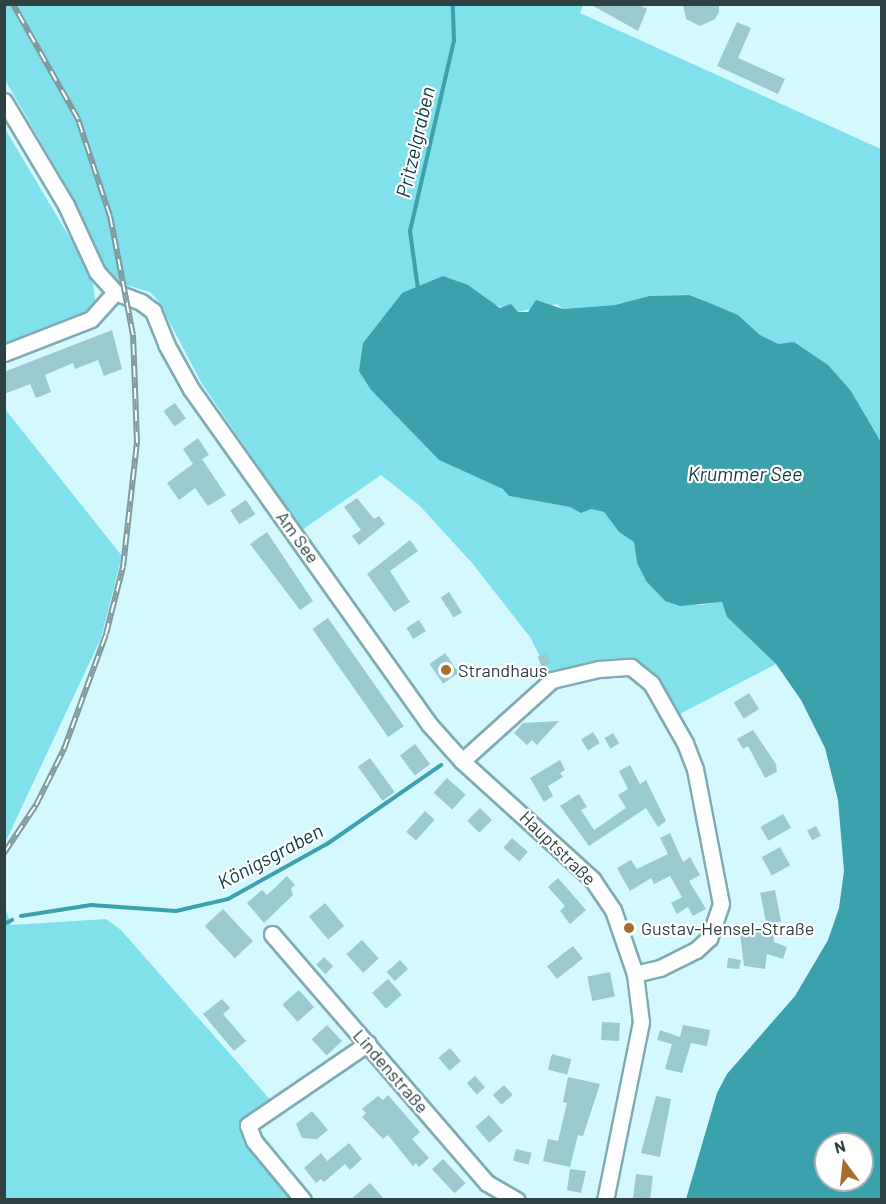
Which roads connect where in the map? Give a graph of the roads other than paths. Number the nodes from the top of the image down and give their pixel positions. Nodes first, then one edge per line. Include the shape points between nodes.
1 (4, 101) edge
2 (115, 292) junction
3 (4, 353) edge
4 (462, 761) junction
5 (272, 934) dead end
6 (636, 974) junction
7 (368, 1043) junction
8 (303, 1200) edge
9 (517, 1200) edge
10 (605, 1200) edge

1 - 2 street via 66,205 97,272
2 - 3 street via 91,319
2 - 4 street, Am See via 153,311 191,389 429,724
4 - 6 street, Hauptstraße via 592,879 613,910
4 - 6 street via 552,680 599,669 631,667 651,682 686,743 695,769 722,904 709,938 696,951
5 - 7 street, Lindenstraße
6 - 10 street, Hauptstraße via 640,1034
7 - 8 street via 248,1125 254,1141
7 - 9 street, Lindenstraße via 488,1183

